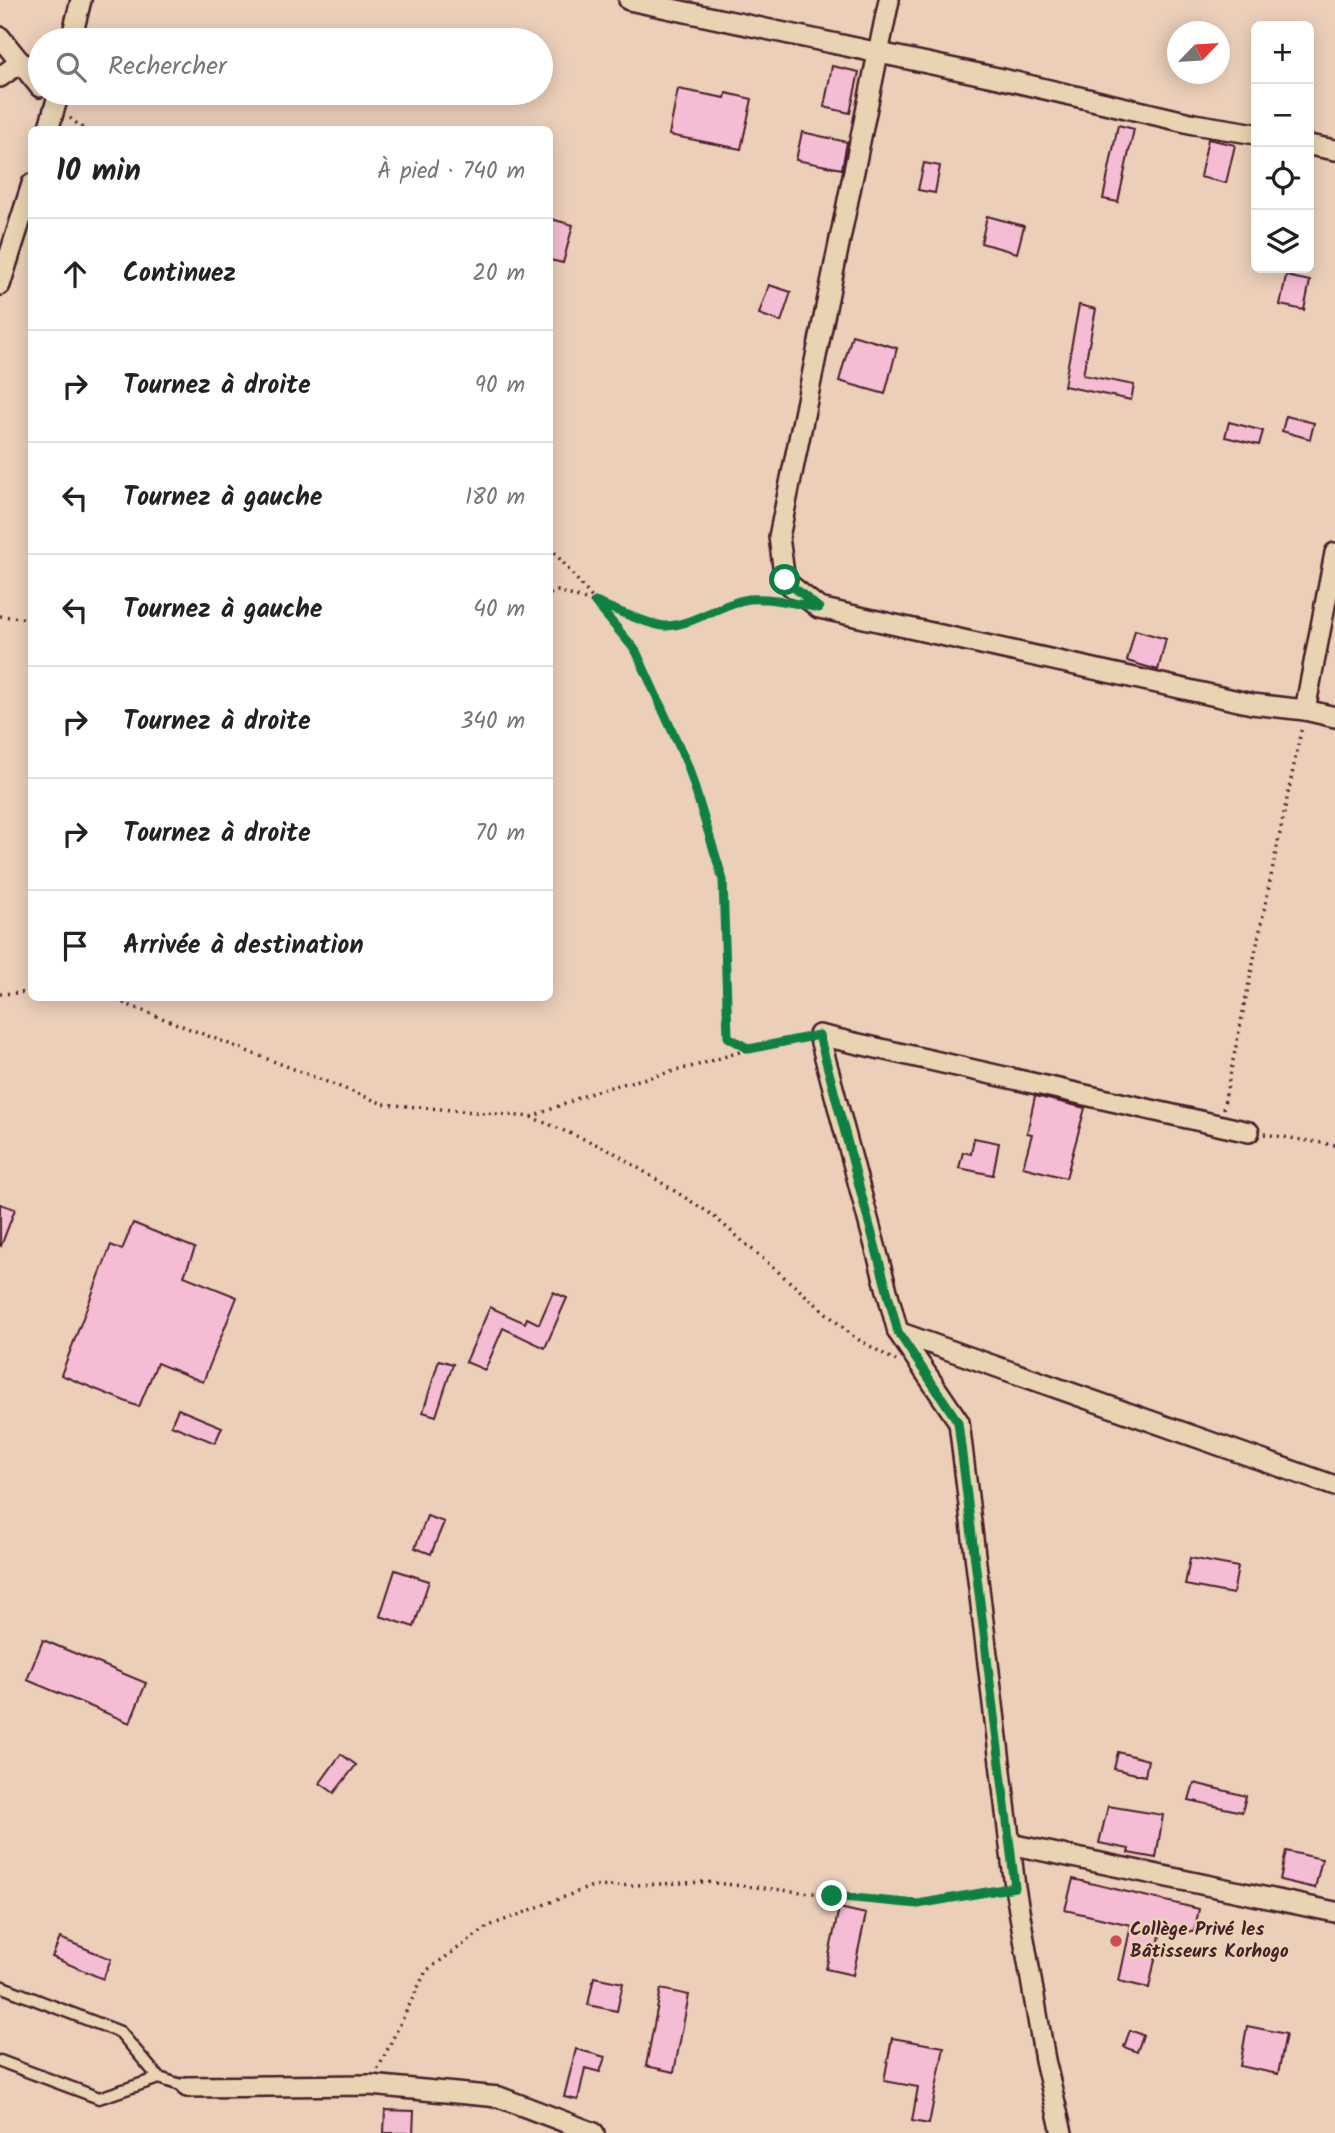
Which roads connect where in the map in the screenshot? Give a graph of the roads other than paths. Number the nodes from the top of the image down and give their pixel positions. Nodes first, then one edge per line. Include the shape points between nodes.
1 (81, 0) edge
2 (628, 0) edge
3 (889, 0) edge
4 (74, 28) edge
5 (0, 37) edge
6 (877, 53) junction
7 (21, 62) junction
8 (28, 71) edge
9 (0, 77) edge
10 (52, 105) edge
11 (49, 126) edge
12 (1251, 133) edge
13 (1314, 146) edge
14 (1335, 150) edge
15 (28, 197) edge
16 (0, 285) edge
17 (1335, 553) edge
18 (1305, 710) junction
19 (1335, 717) edge
20 (1249, 1132) road end
21 (898, 1332) junction
22 (1335, 1486) edge
23 (1010, 1844) junction
24 (1335, 1912) edge
25 (0, 1986) edge
26 (0, 2061) edge
27 (159, 2078) junction
28 (187, 2087) joint
29 (594, 2133) edge
30 (1062, 2133) edge

1 - 4 street
2 - 6 street
3 - 6 street
5 - 7 street
6 - 12 street
6 - 18 street via 779,537 785,580 819,608 1252,704
7 - 8 street
7 - 9 street
10 - 11 street
13 - 14 street
15 - 16 street
17 - 18 street
18 - 19 street
20 - 21 street via 819,1035
21 - 22 street
21 - 23 street via 958,1422
23 - 24 street
23 - 30 street via 1045,2060
25 - 27 lane via 120,2032
26 - 27 lane via 99,2098
27 - 28 lane
28 - 29 street via 370,2085 499,2097

